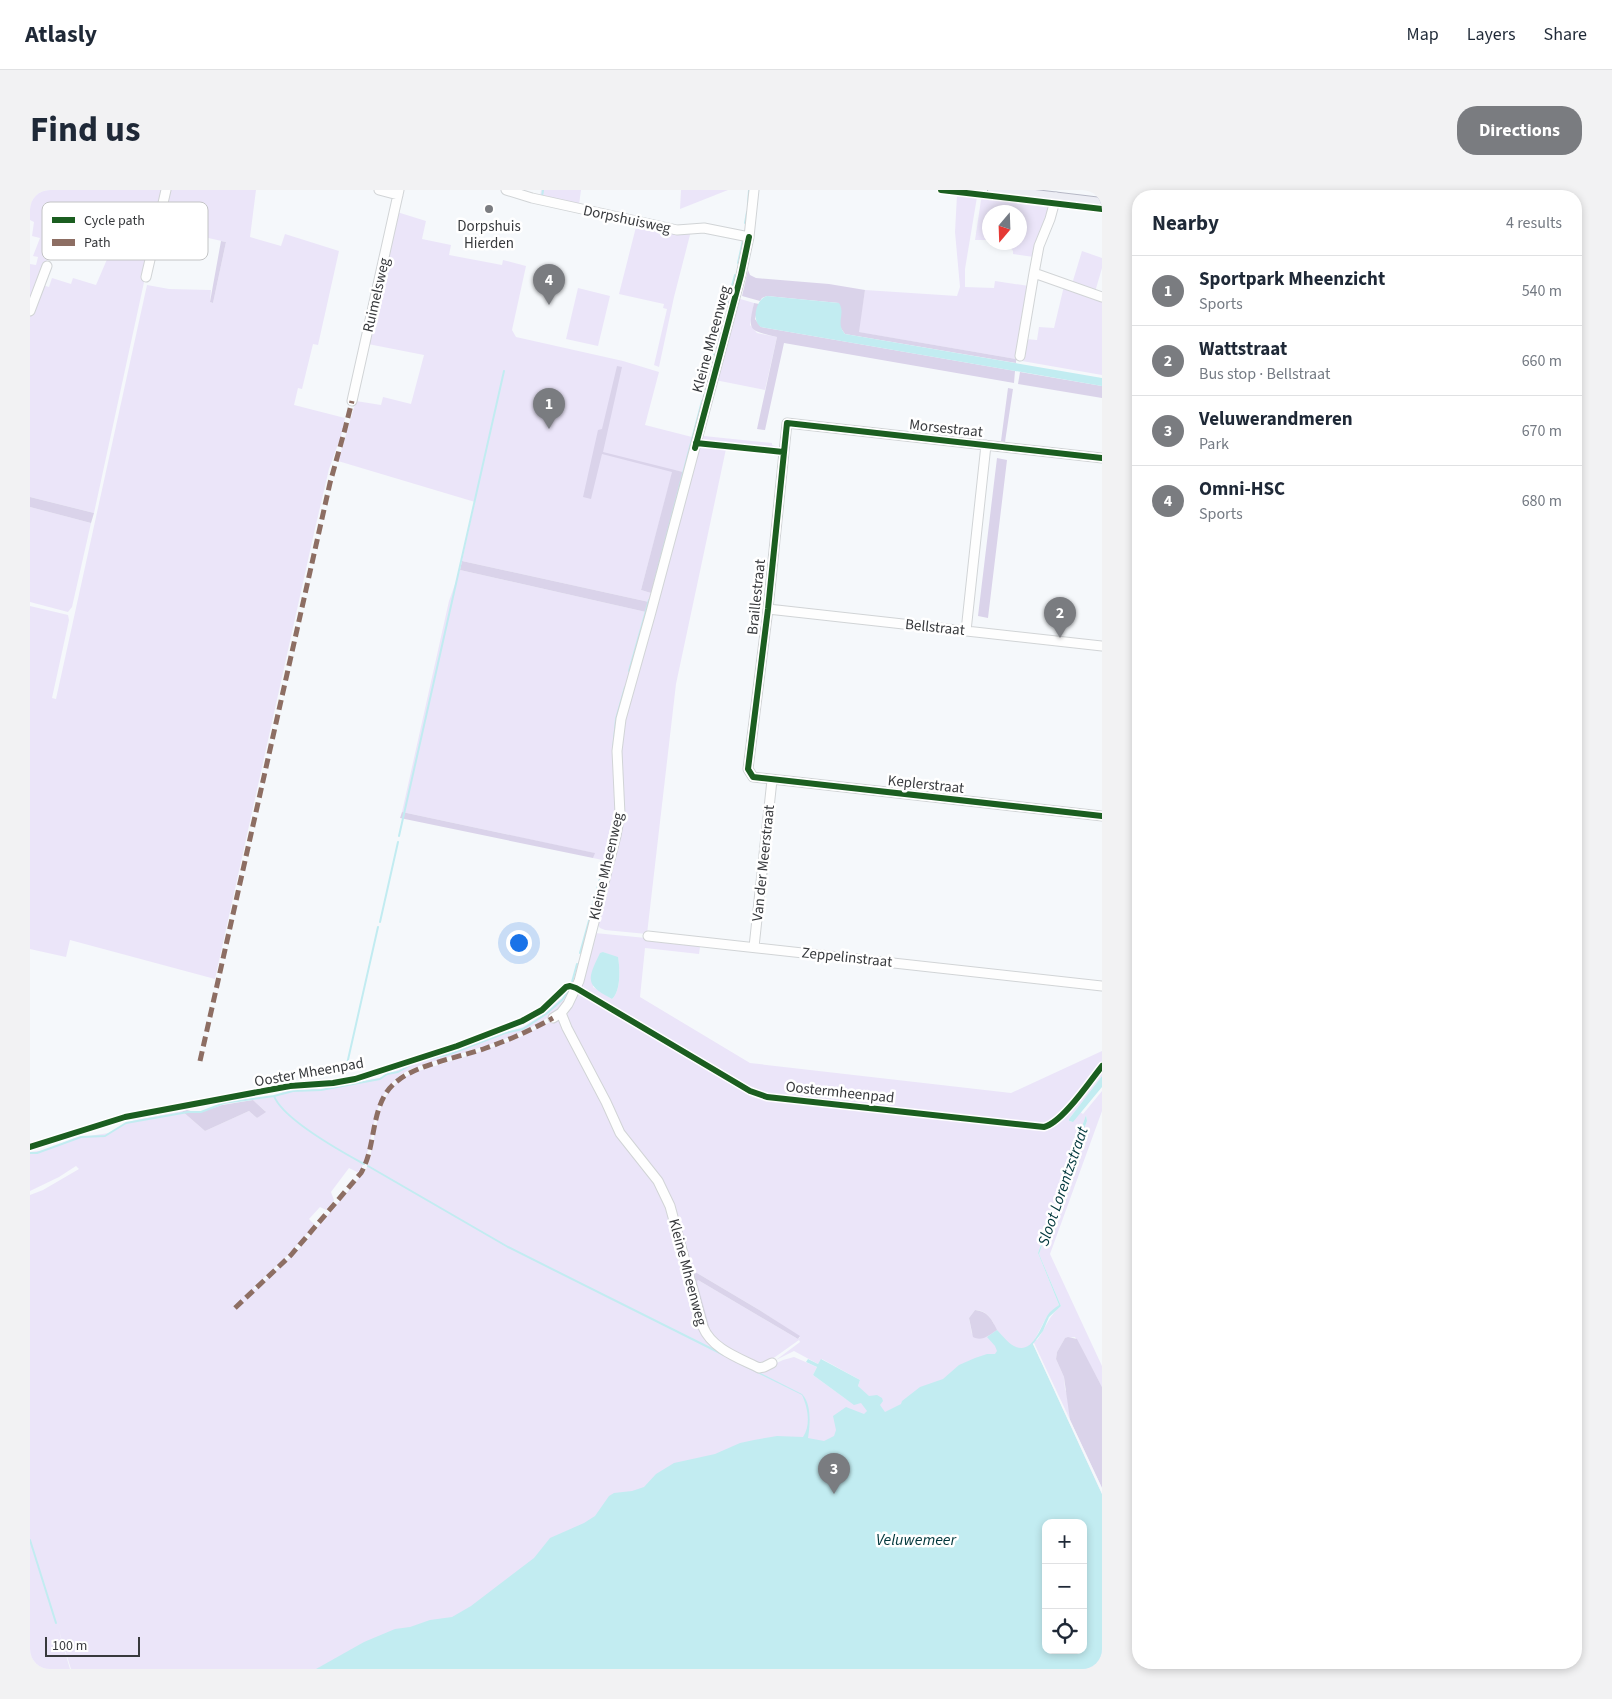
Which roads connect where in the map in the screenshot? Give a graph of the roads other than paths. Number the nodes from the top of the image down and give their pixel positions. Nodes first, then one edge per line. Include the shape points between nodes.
1 (379, 190) edge
2 (506, 190) edge
3 (754, 190) edge
4 (993, 190) edge
5 (399, 192) edge
6 (1056, 197) junction
7 (1102, 203) edge
8 (748, 237) junction
9 (150, 260) edge
10 (47, 266) dead end
11 (1034, 273) junction
12 (146, 277) dead end
13 (1102, 297) edge
14 (30, 311) edge
15 (1020, 356) dead end
16 (352, 401) dead end
17 (787, 423) joint
18 (986, 445) junction
19 (1102, 458) edge
20 (768, 609) junction
21 (966, 630) junction
22 (1102, 646) edge
23 (749, 774) joint
24 (772, 780) junction
25 (1102, 816) edge
26 (648, 936) dead end
27 (754, 947) junction
28 (1102, 986) edge
29 (772, 1363) dead end

1 - 5 street
2 - 8 street, Dorpshuisweg via 676,230 704,228
3 - 8 street, Kleine Mheenweg
4 - 6 main road
5 - 16 street, Ruimelsweg
6 - 7 main road
6 - 11 street via 1039,246
8 - 29 street, Kleine Mheenweg via 741,275 621,719 617,751 620,814 616,836 579,981 568,1004 556,1015 567,1028 620,1133 666,1195 707,1336 720,1348 759,1368
9 - 12 street
10 - 14 street
11 - 13 street
11 - 15 street
17 - 18 street, Morsestraat
17 - 20 street, Braillestraat
18 - 19 street, Morsestraat
18 - 21 street
20 - 21 street, Bellstraat
20 - 23 street, Braillestraat
21 - 22 street, Bellstraat
23 - 24 street, Keplerstraat
24 - 25 street, Keplerstraat
24 - 27 street, Van der Meerstraat
26 - 27 street, Zeppelinstraat
27 - 28 street, Zeppelinstraat

